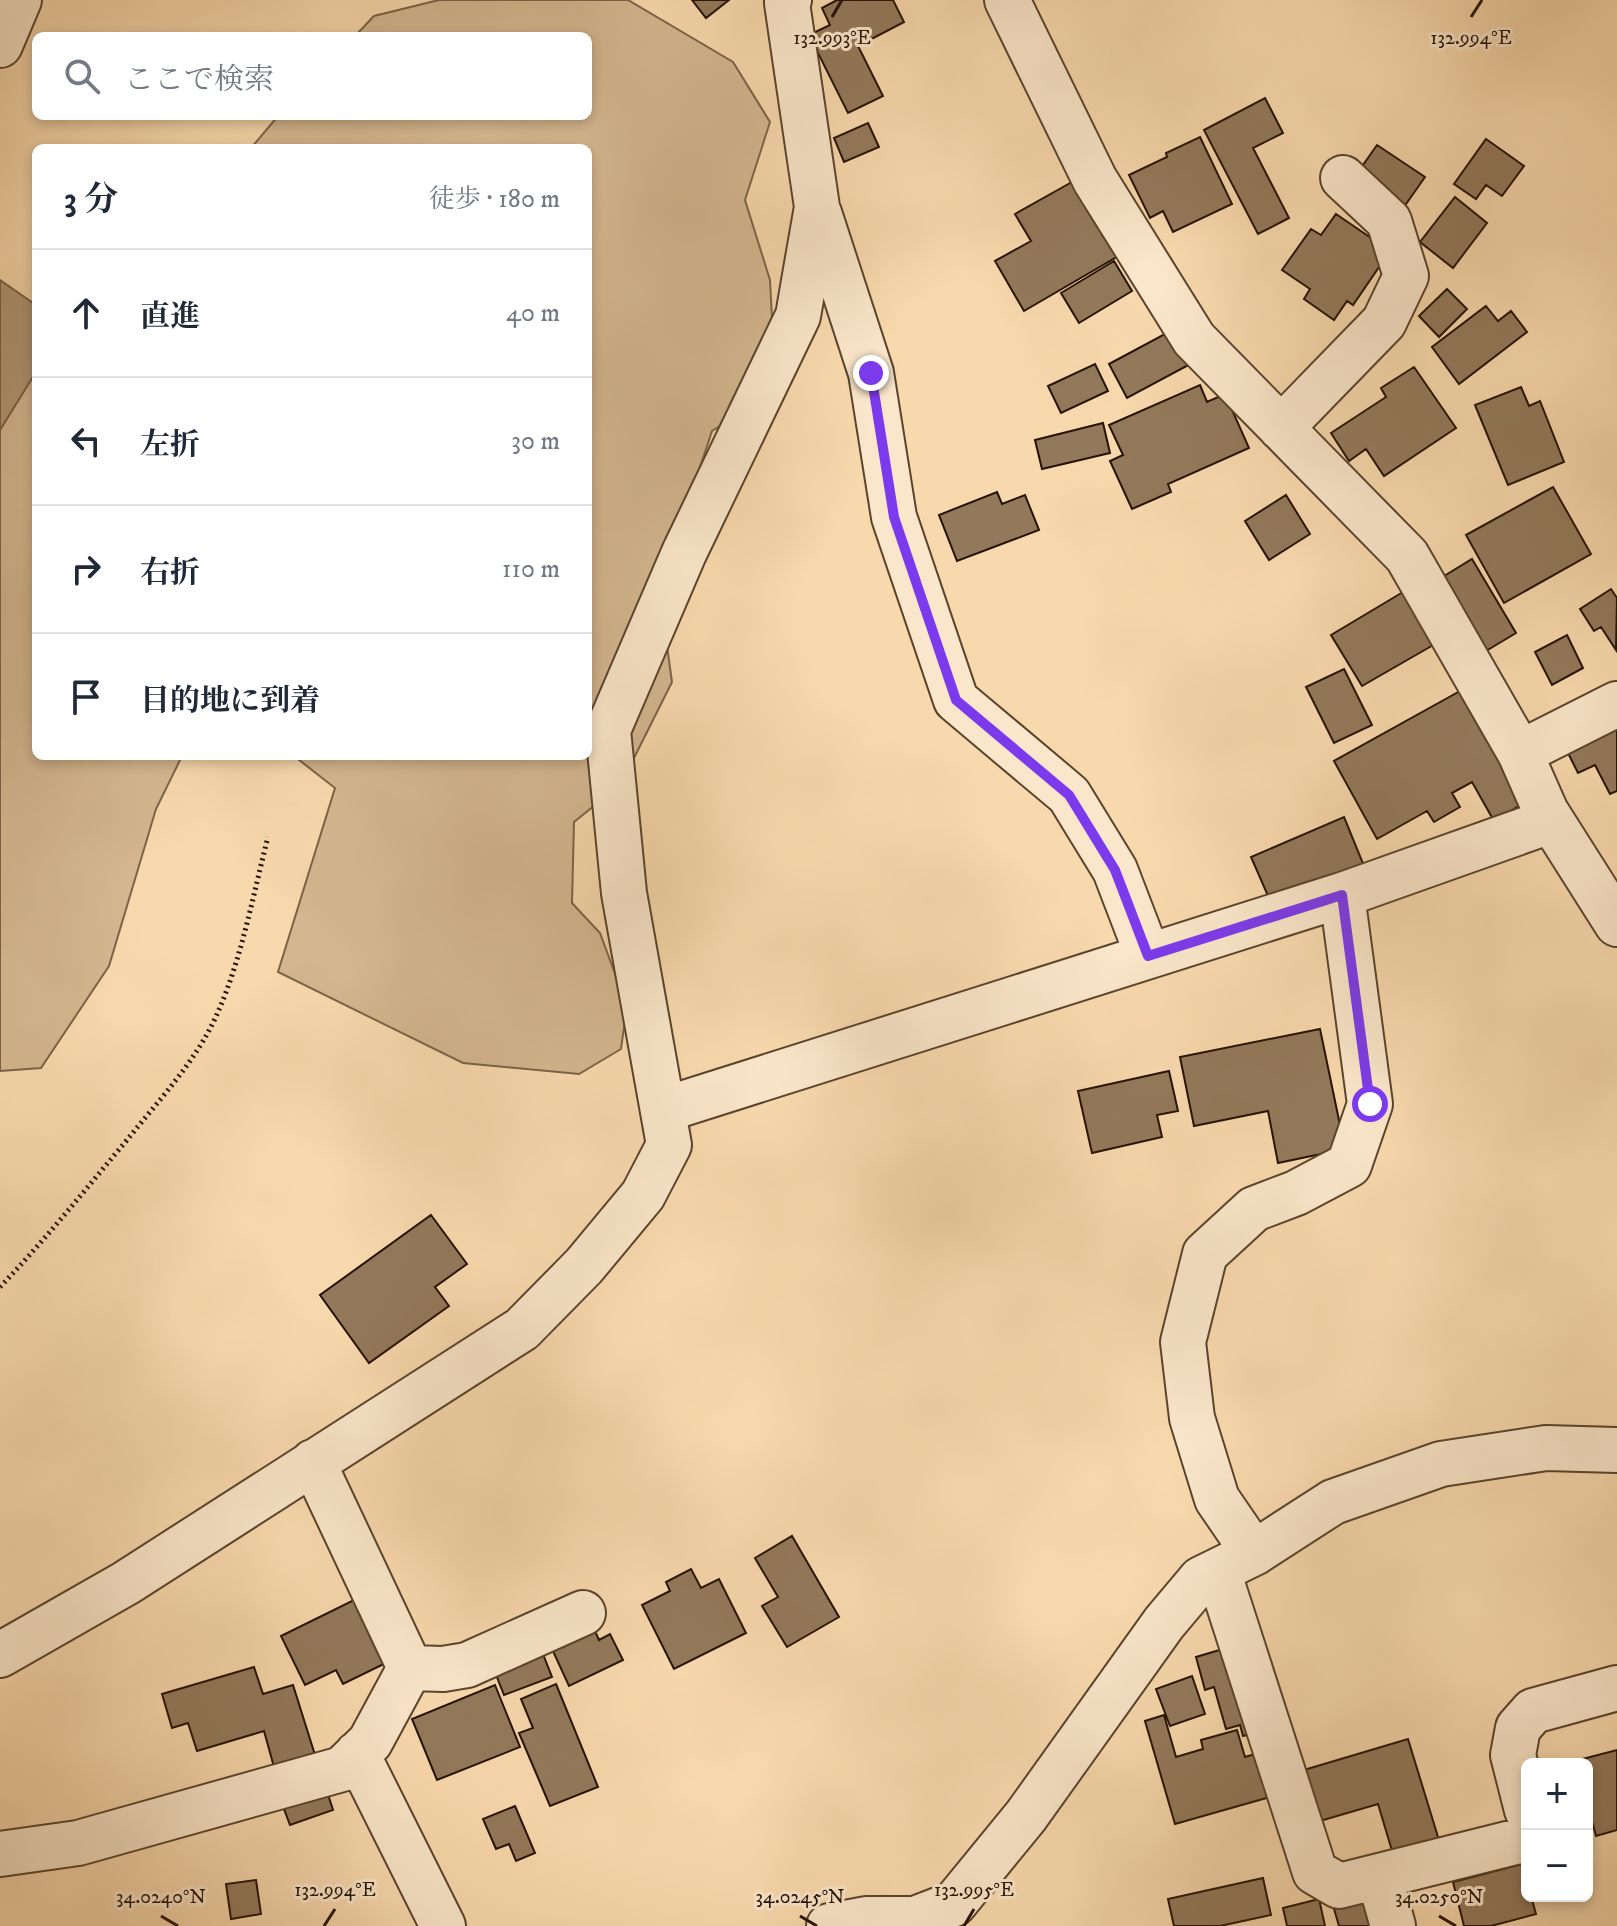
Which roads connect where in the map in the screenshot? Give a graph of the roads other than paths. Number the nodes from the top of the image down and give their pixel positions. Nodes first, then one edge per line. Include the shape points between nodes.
1 (19, 0) edge
2 (789, 0) edge
3 (1007, 0) edge
4 (0, 45) edge
5 (1343, 178) dead end
6 (817, 207) junction
7 (1281, 428) junction
8 (1617, 704) edge
9 (1520, 753) junction
10 (1548, 815) junction
11 (1342, 895) junction
12 (1617, 924) edge
13 (1148, 956) junction
14 (663, 1110) junction
15 (1617, 1450) edge
16 (313, 1462) junction
17 (1236, 1562) junction
18 (583, 1613) dead end
19 (0, 1655) edge
20 (410, 1668) junction
21 (1617, 1688) edge
22 (357, 1754) junction
23 (1521, 1786) edge
24 (1521, 1840) edge
25 (0, 1854) edge
26 (1379, 1876) junction
27 (443, 1926) edge
28 (829, 1926) edge
29 (1393, 1926) edge

1 - 4 street
2 - 6 street
3 - 7 street via 1095,180 1194,339
5 - 7 street via 1389,221 1406,276 1384,322
6 - 13 street via 871,373 894,517 956,700 1069,795 1115,870
6 - 14 street via 798,316 684,553 608,730 624,893
7 - 9 street via 1407,556
8 - 9 street
9 - 10 street
10 - 11 street via 1550,821
10 - 12 street
11 - 13 street
11 - 17 street via 1370,1104 1349,1165 1254,1209 1205,1254 1183,1342 1192,1418
13 - 14 street
14 - 16 street via 669,1145 643,1195 522,1329
15 - 17 street via 1546,1448 1441,1464 1333,1502
16 - 19 street via 126,1583
16 - 20 street
17 - 26 street via 1315,1872 1339,1886
17 - 28 street via 1201,1579 1164,1623 1026,1816 954,1904 915,1919
18 - 20 street via 467,1665
20 - 22 street via 370,1742
21 - 23 street via 1533,1711 1518,1728 1513,1755
22 - 25 street via 342,1769 78,1843
22 - 27 street
24 - 26 street
26 - 29 street

